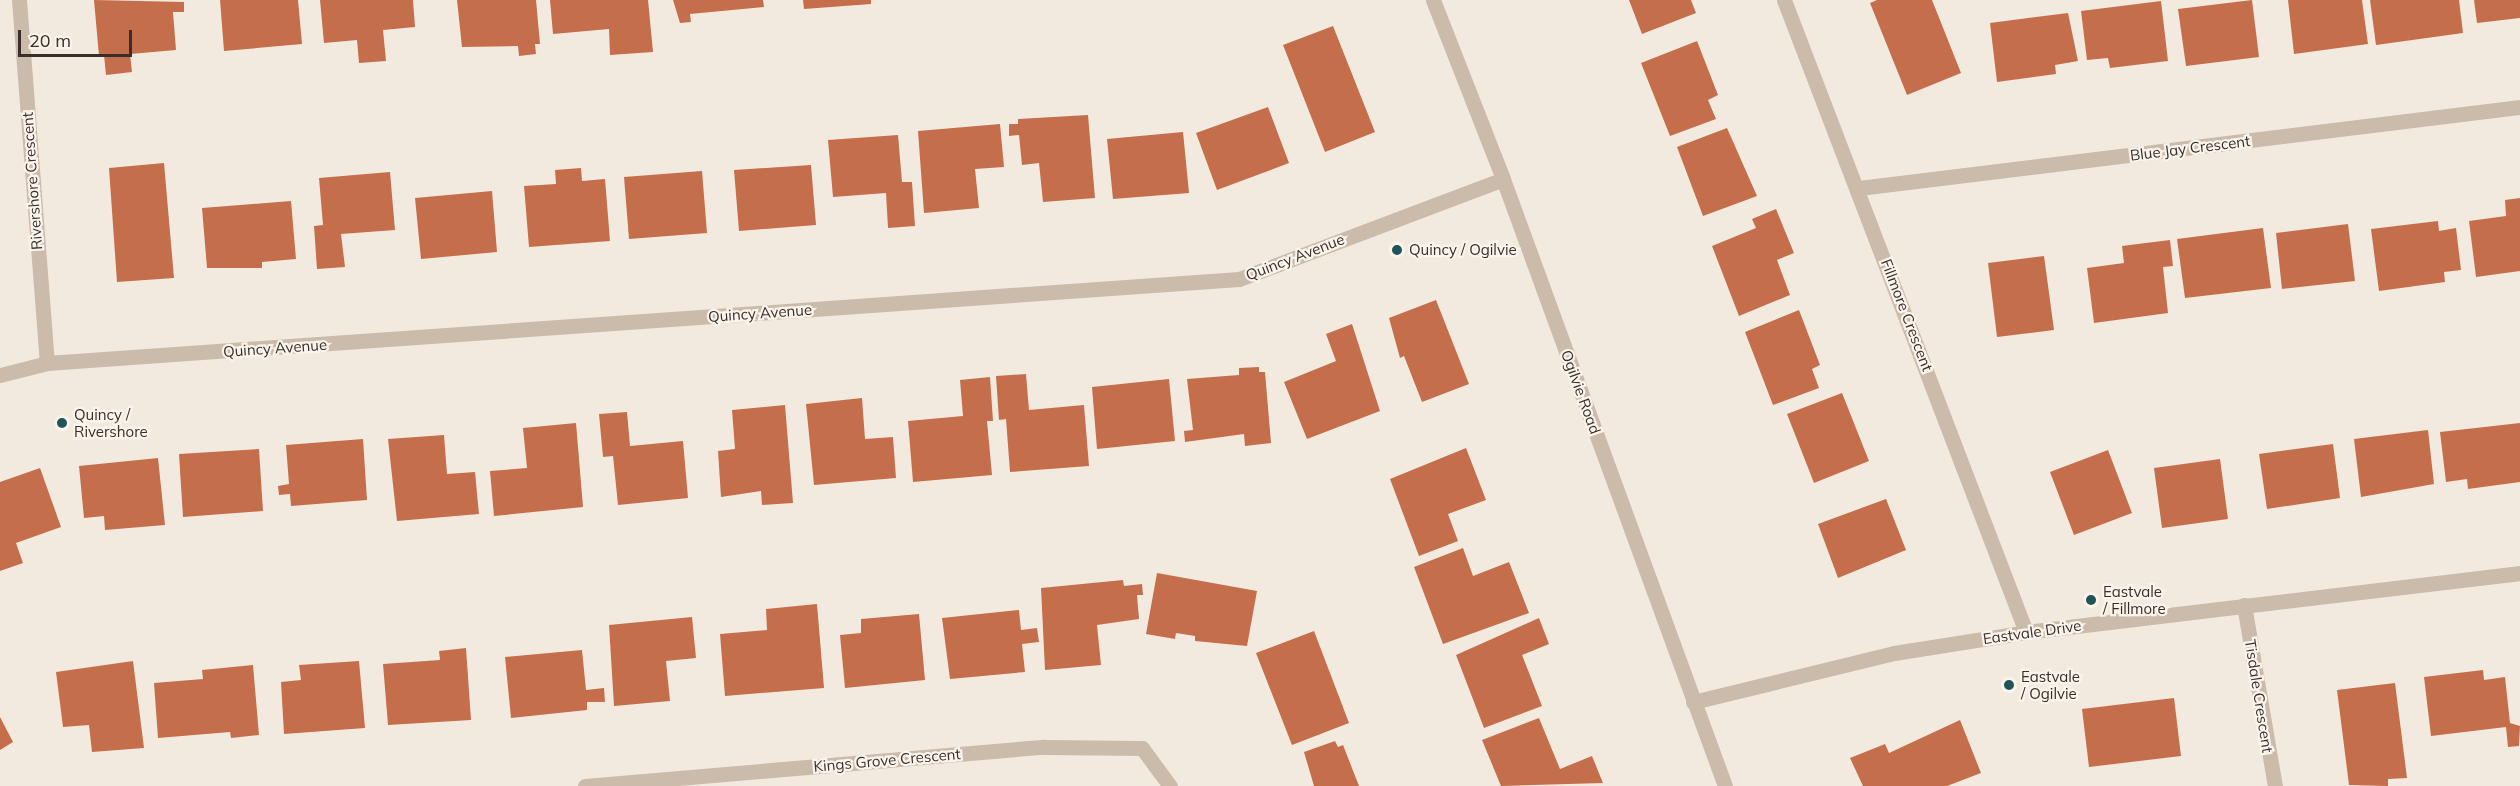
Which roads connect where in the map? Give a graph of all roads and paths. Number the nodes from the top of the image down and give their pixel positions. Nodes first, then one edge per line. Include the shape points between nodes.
1 (19, 0) edge
2 (1433, 0) edge
3 (1784, 0) edge
4 (2520, 107) edge
5 (1503, 179) junction
6 (1859, 188) junction
7 (47, 363) junction
8 (0, 375) edge
9 (2520, 573) edge
10 (2244, 606) junction
11 (2026, 632) junction
12 (1693, 702) junction
13 (585, 786) edge
14 (1170, 786) edge
15 (1725, 786) edge
16 (2275, 786) edge

1 - 7 street, Rivershore Crescent
2 - 5 street, Ogilvie Road
3 - 6 street, Fillmore Crescent
4 - 6 street, Blue Jay Crescent
5 - 7 street, Quincy Avenue via 1239,279
5 - 12 street, Ogilvie Road
6 - 11 street, Fillmore Crescent
7 - 8 street, Quincy Avenue
9 - 10 street, Eastvale Drive
10 - 11 street, Eastvale Drive
10 - 16 street, Tisdale Crescent
11 - 12 street, Eastvale Drive via 1894,653
12 - 15 street, Ogilvie Road
13 - 14 street, Kings Grove Crescent via 1044,747 1142,748

